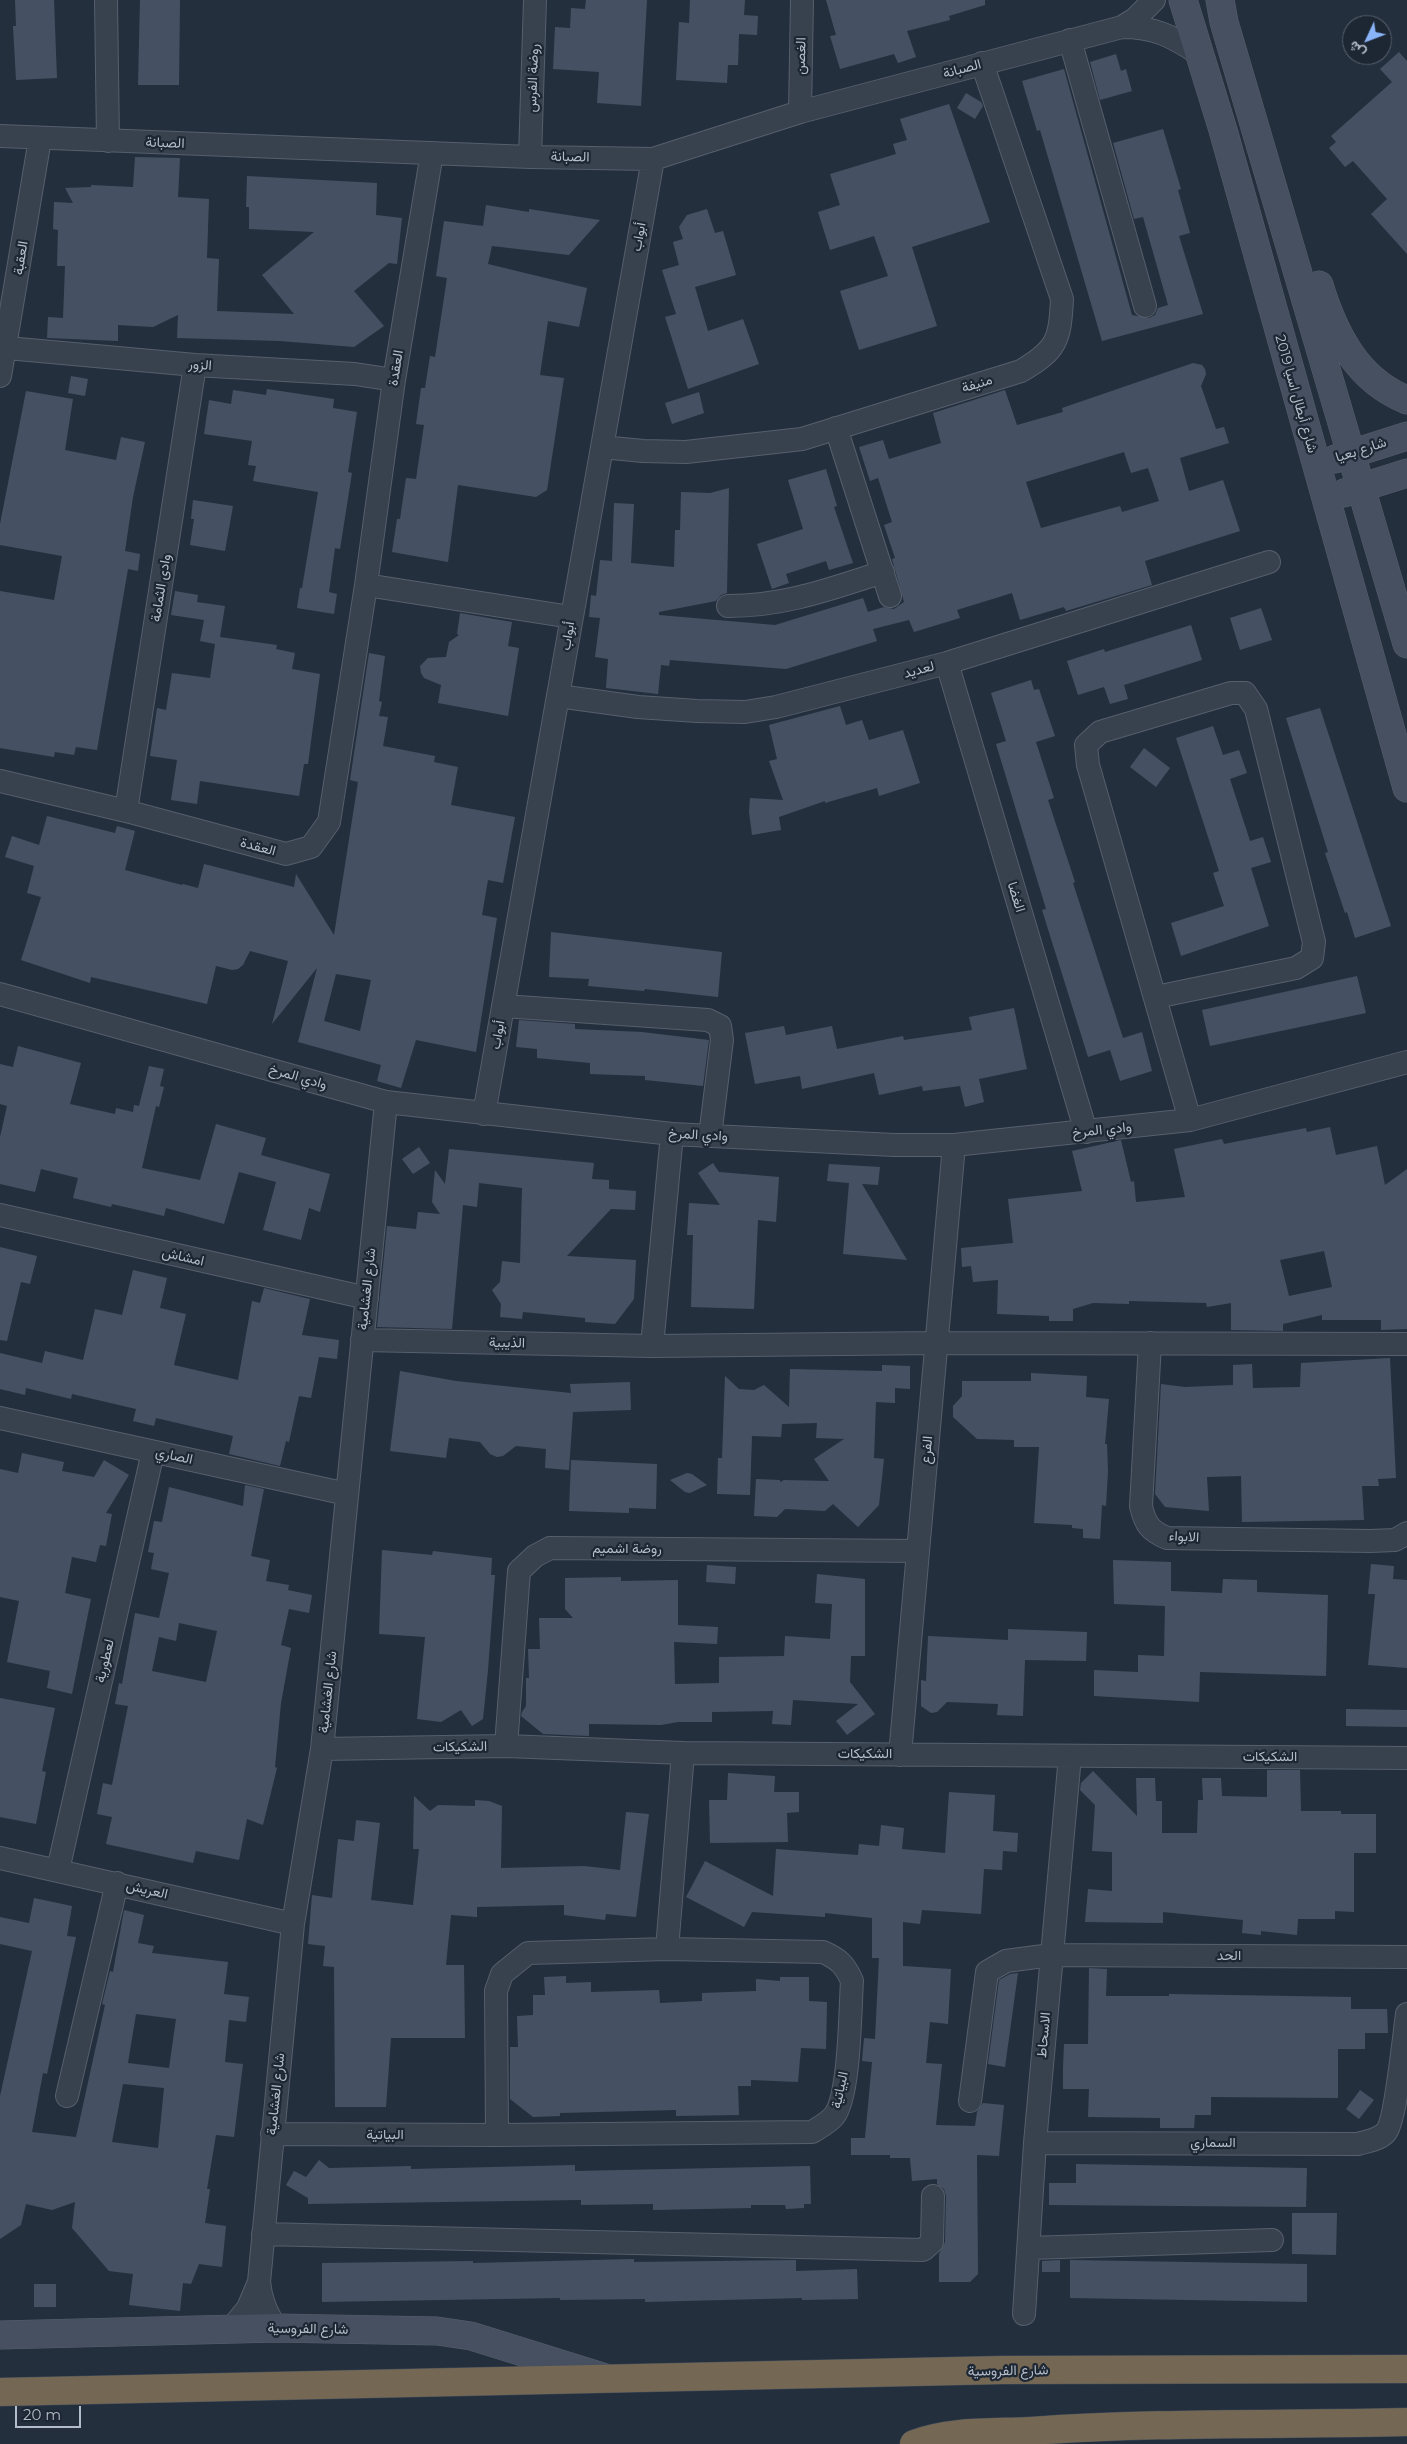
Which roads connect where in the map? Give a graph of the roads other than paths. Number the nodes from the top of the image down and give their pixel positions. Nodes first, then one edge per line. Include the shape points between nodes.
1 (106, 0) edge
2 (535, 0) edge
3 (802, 0) edge
4 (1154, 0) edge
5 (1183, 0) edge
6 (1222, 11) edge
7 (1122, 26) junction
8 (1070, 40) junction
9 (1198, 53) junction
10 (982, 63) junction
11 (800, 112) junction
12 (0, 136) edge
13 (40, 139) junction
14 (108, 141) junction
15 (432, 153) junction
16 (530, 157) junction
17 (653, 158) junction
18 (1145, 306) dead end
19 (6, 348) junction
20 (195, 365) junction
21 (0, 376) edge
22 (394, 380) junction
23 (1407, 400) edge
24 (836, 428) junction
25 (1407, 436) edge
26 (602, 447) junction
27 (1352, 454) junction
28 (1316, 465) junction
29 (1407, 473) edge
30 (1362, 488) junction
31 (1326, 499) junction
32 (1269, 562) dead end
33 (883, 572) junction
34 (366, 585) junction
35 (1407, 591) edge
36 (890, 596) dead end
37 (728, 606) dead end
38 (571, 617) junction
39 (1407, 618) edge
40 (1407, 644) edge
41 (947, 663) junction
42 (558, 696) junction
43 (0, 781) edge
44 (1407, 788) edge
45 (126, 811) junction
46 (0, 994) edge
47 (1156, 997) junction
48 (503, 1006) junction
49 (1406, 1064) edge
50 (386, 1102) junction
51 (484, 1114) junction
52 (1190, 1120) junction
53 (1086, 1132) junction
54 (672, 1134) junction
55 (710, 1136) junction
56 (954, 1146) junction
57 (0, 1215) edge
58 (366, 1298) junction
59 (362, 1340) junction
60 (936, 1343) junction
61 (1150, 1343) junction
62 (1407, 1344) edge
63 (652, 1346) junction
64 (0, 1418) edge
65 (153, 1452) junction
66 (347, 1494) junction
67 (1407, 1533) edge
68 (918, 1551) junction
69 (506, 1746) junction
70 (322, 1749) junction
71 (683, 1754) junction
72 (900, 1755) junction
73 (1070, 1756) junction
74 (1407, 1758) edge
75 (0, 1858) edge
76 (58, 1870) junction
77 (117, 1883) junction
78 (293, 1924) junction
79 (666, 1950) junction
80 (1051, 1955) junction
81 (1407, 1957) edge
82 (1407, 2014) edge
83 (67, 2096) dead end
84 (970, 2101) dead end
85 (272, 2134) junction
86 (497, 2135) junction
87 (1035, 2143) junction
88 (933, 2196) dead end
89 (263, 2234) junction
90 (1272, 2240) dead end
91 (1028, 2248) junction
92 (259, 2282) junction
93 (1024, 2314) dead end
94 (276, 2328) junction
95 (230, 2329) junction
96 (0, 2335) edge
97 (1407, 2369) edge
98 (610, 2379) junction
99 (0, 2392) edge
100 (1407, 2422) edge
101 (914, 2444) edge

1 - 14 street
2 - 16 street, روضة الفرس
3 - 11 street, الغصن
4 - 7 street, الصبانة via 1135,19
5 - 9 main road, شارع أبطال اسيا 2019
6 - 23 main road via 1254,73 1325,305 1347,352 1368,376 1394,395
6 - 27 main road
7 - 8 street, الصبانة
7 - 9 street, الصبانة via 1152,29
8 - 10 street, الصبانة
8 - 18 street
9 - 28 main road, شارع أبطال اسيا 2019
10 - 11 street, الصبانة
10 - 24 street, منيفة via 1062,299 1058,336 1051,350 1021,371
11 - 17 street, الصبانة
12 - 13 street, الصبانة
13 - 14 street, الصبانة
13 - 19 street, العقبة
14 - 15 street, الصبانة
15 - 16 street, الصبانة
15 - 22 street, العقدة
16 - 17 street, الصبانة
17 - 26 street, أبواب
19 - 20 street, الزور
19 - 21 street, العقبة
20 - 22 street, الزور via 355,374
20 - 45 street, وادى الثمامة
22 - 34 street, العقدة
24 - 26 street, منيفة via 802,439 724,449 643,451
24 - 33 street
25 - 27 main road, شارع بعيا
26 - 38 street, أبواب
27 - 28 main road, شارع بعيا
27 - 30 main road
28 - 31 main road, شارع أبطال اسيا 2019
29 - 30 main road
30 - 31 main road
30 - 40 main road
31 - 44 main road, شارع أبطال اسيا 2019
32 - 41 street, لعديد
33 - 36 street
33 - 37 street via 785,602
34 - 38 street
34 - 45 street, العقدة via 329,822 311,847 286,854
35 - 39 main road
38 - 42 street, أبواب
41 - 42 street, لعديد via 745,712 638,707
41 - 53 street, الغضا
42 - 48 street, أبواب
43 - 45 street, العقدة
46 - 50 street, وادي المرخ
47 - 47 street via 1088,764 1086,745 1100,732 1231,693 1245,693 1256,709 1314,942 1312,958 1296,968
47 - 52 street
48 - 51 street, أبواب
48 - 55 street via 708,1020 720,1026 722,1040
49 - 52 street, وادي المرخ
50 - 51 street, وادي المرخ
50 - 58 street, شارع الغشامية
51 - 54 street, وادي المرخ
52 - 53 street, وادي المرخ
53 - 56 street, وادي المرخ
54 - 55 street, وادي المرخ
54 - 63 street
55 - 56 street, وادي المرخ
56 - 60 street, الفرع
57 - 58 street, امشاش
58 - 59 street, شارع الغشامية
59 - 63 street, الذيبية
59 - 66 street, شارع الغشامية
60 - 61 street
60 - 63 street, الذيبية
60 - 68 street, الفرع
61 - 62 street
61 - 67 street, الابواء via 1141,1506 1144,1521 1153,1532 1167,1538 1370,1541 1395,1540
64 - 65 street, الصاري
65 - 66 street, الصاري
65 - 76 street, لعطورية
66 - 70 street, شارع الغشامية
68 - 69 street, روضة اشميم via 550,1548 535,1556 519,1571
68 - 72 street, الفرع
69 - 70 street, الشكيكات
69 - 71 street, الشكيكات
70 - 78 street, شارع الغشامية
71 - 72 street, الشكيكات
71 - 79 street
72 - 73 street, الشكيكات
73 - 74 street, الشكيكات
73 - 80 street, الاسحاط
75 - 76 street, العريش
76 - 77 street, العريش
77 - 78 street, العريش
77 - 83 street
78 - 85 street, شارع الغشامية
79 - 86 street, البياتية via 528,1953 502,1974 496,1991
79 - 86 street, البياتية via 823,1952 838,1958 852,1981 844,2087 835,2115 812,2132
80 - 81 street, الحد
80 - 84 street, الحد via 1006,1961 987,1972
80 - 87 street, الاسحاط
82 - 87 street, السماري via 1394,2105 1387,2131 1376,2139 1358,2144
85 - 86 street, البياتية
85 - 89 street, شارع الغشامية
87 - 91 street, الاسحاط
88 - 89 street via 932,2242 923,2250
89 - 92 street, شارع الغشامية
90 - 91 street
91 - 93 street, الاسحاط
92 - 94 street, شارع الغشامية via 265,2311
92 - 95 street, شارع الغشامية via 248,2308
94 - 95 main road, شارع الفروسية
94 - 98 main road, شارع الفروسية via 437,2331 472,2336
95 - 96 main road, شارع الفروسية
97 - 98 highway, شارع الفروسية via 1003,2370
98 - 99 highway, شارع الفروسية
100 - 101 highway via 1113,2425 964,2434

